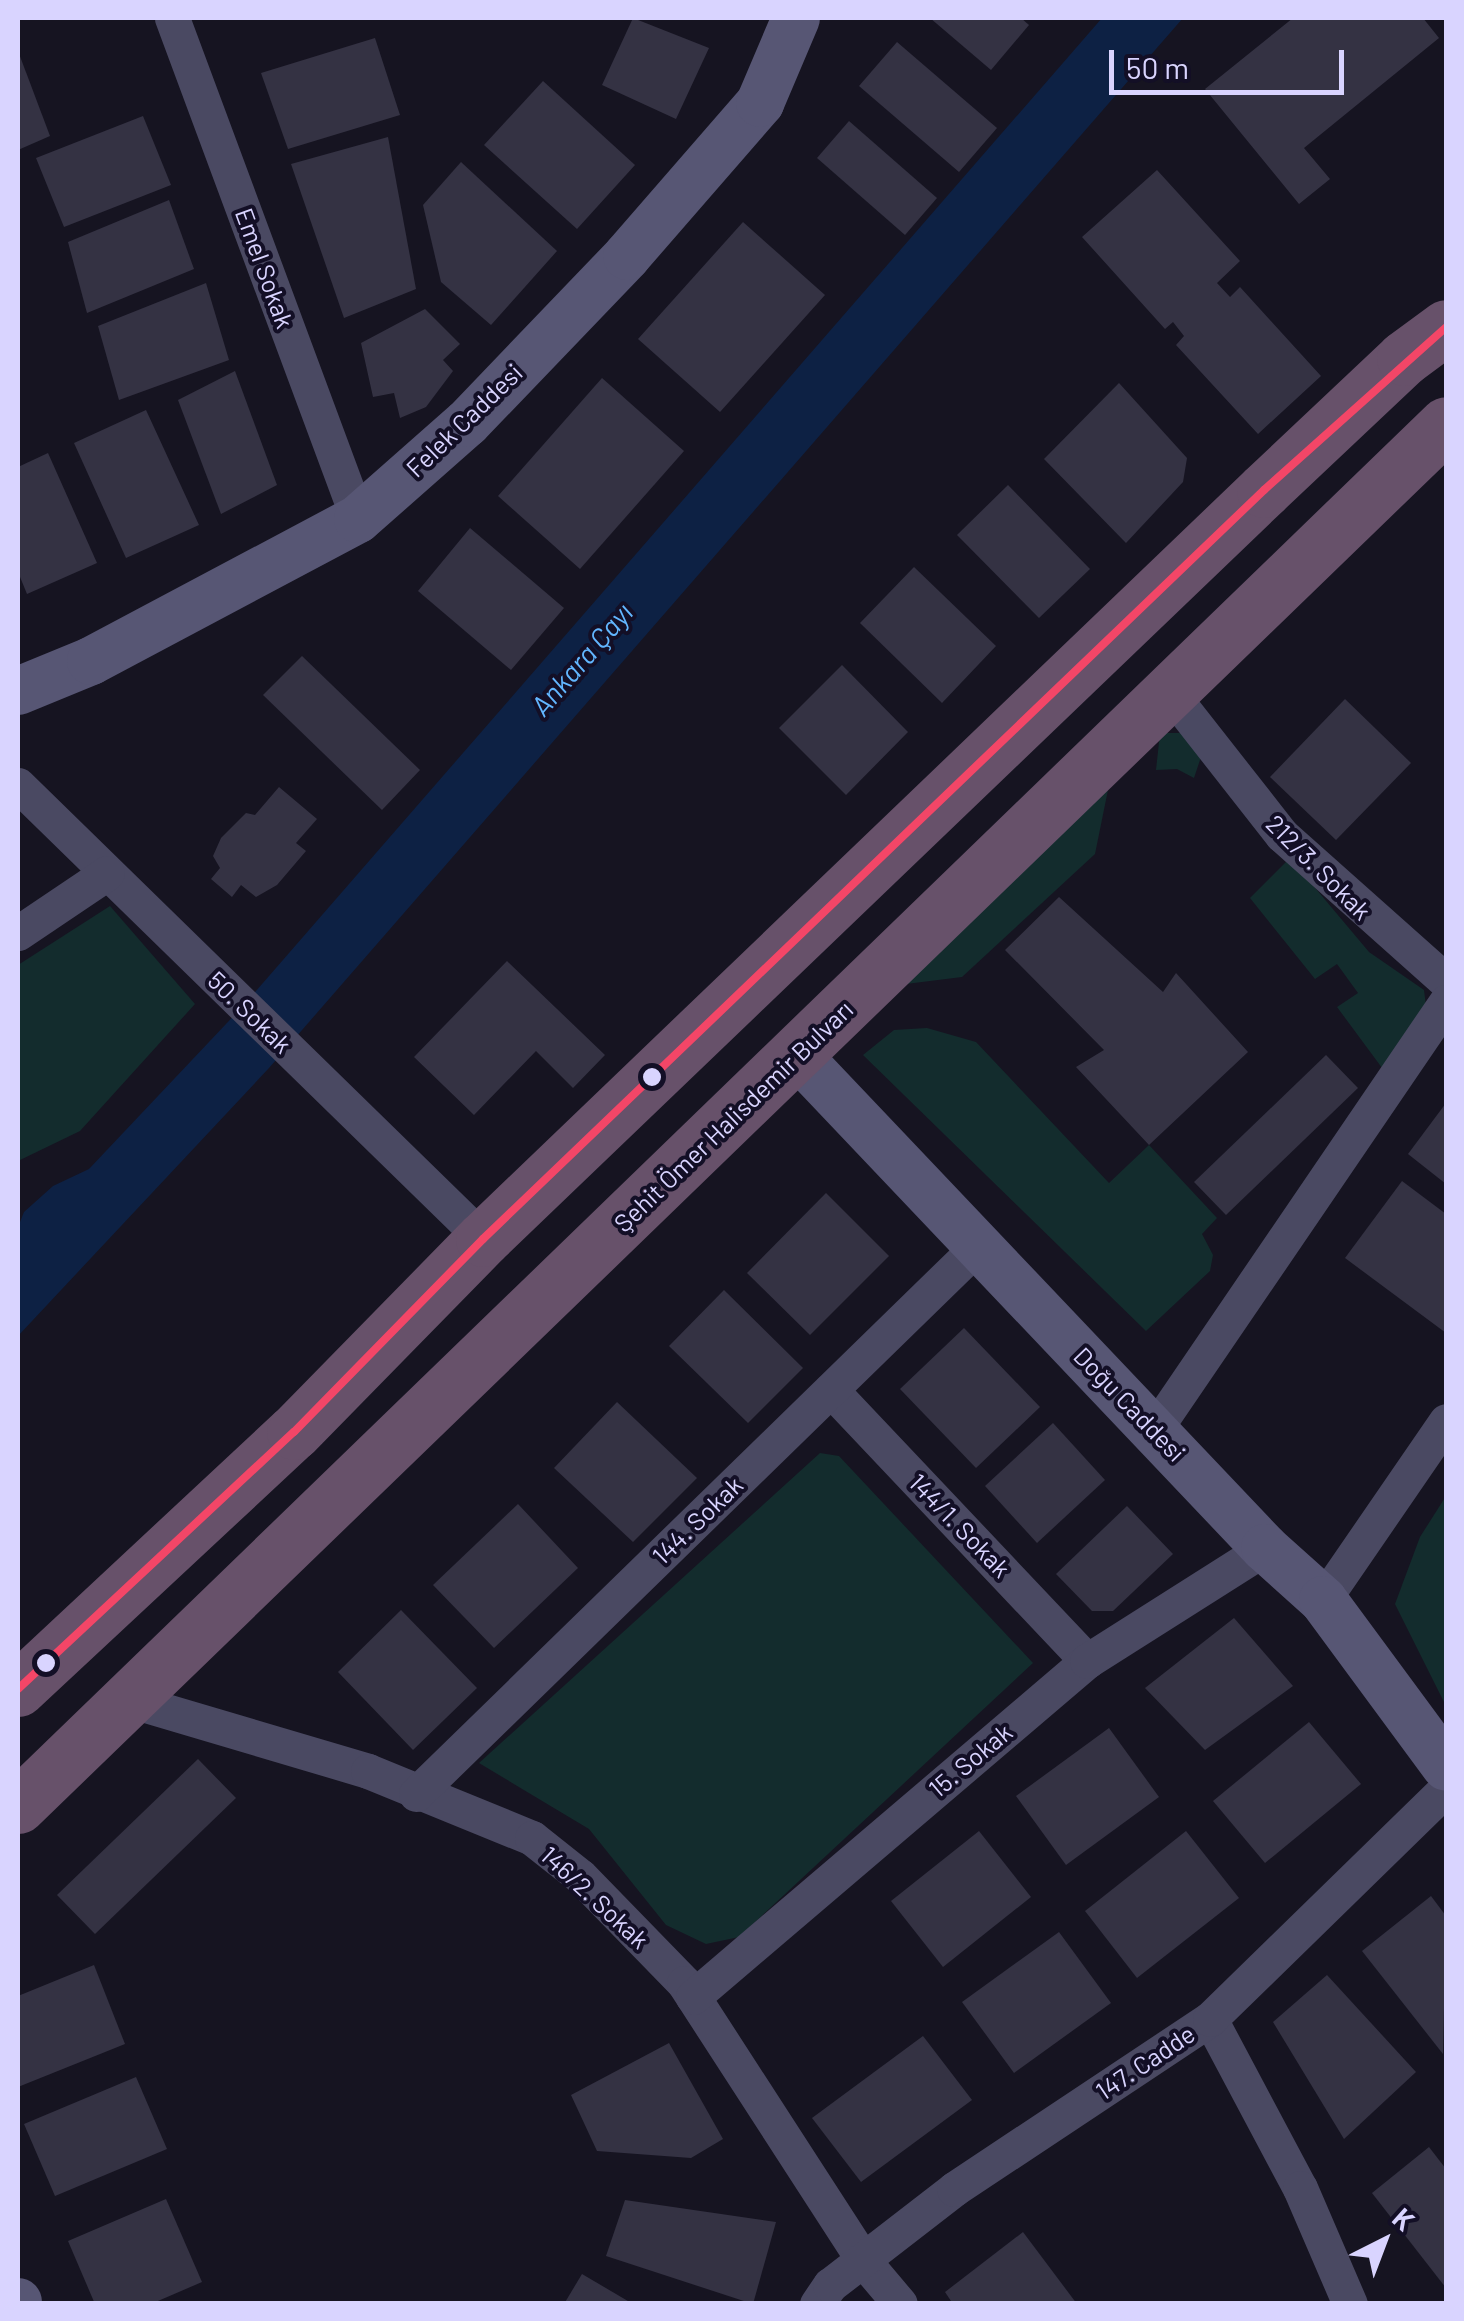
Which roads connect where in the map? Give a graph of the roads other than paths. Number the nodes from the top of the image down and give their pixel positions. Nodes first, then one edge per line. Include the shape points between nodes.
1 (172, 18) edge
2 (796, 18) edge
3 (1446, 328) edge
4 (1446, 424) edge
5 (358, 519) junction
6 (18, 690) edge
7 (1170, 691) junction
8 (18, 785) edge
9 (107, 873) junction
10 (18, 933) edge
11 (1446, 981) edge
12 (1446, 1002) edge
13 (796, 1054) junction
14 (482, 1240) junction
15 (978, 1246) junction
16 (831, 1390) junction
17 (1446, 1421) edge
18 (1154, 1429) junction
19 (1265, 1548) junction
20 (1324, 1600) junction
21 (1087, 1660) junction
22 (18, 1689) edge
23 (132, 1701) junction
24 (1446, 1767) edge
25 (1446, 1790) edge
26 (416, 1794) junction
27 (18, 1806) edge
28 (693, 1997) junction
29 (1210, 2019) junction
30 (864, 2260) junction
31 (817, 2304) edge
32 (900, 2304) edge
33 (1350, 2304) edge

1 - 5 street, Emel Sokak
2 - 5 street, Felek Caddesi via 760,103 688,187 467,423
3 - 14 highway via 1404,358
4 - 7 highway, Şehit Ömer Halisdemir Bulvarı
5 - 6 street, Felek Caddesi via 91,662
7 - 11 street, 212/3. Sokak via 1282,836
7 - 13 highway, Şehit Ömer Halisdemir Bulvarı
8 - 9 street, 50. Sokak
9 - 10 street
9 - 14 street, 50. Sokak
12 - 18 street
13 - 15 street, Doğu Caddesi
13 - 23 highway, Şehit Ömer Halisdemir Bulvarı
14 - 22 highway via 294,1432
15 - 16 street, 144. Sokak
15 - 18 street, Doğu Caddesi
16 - 21 street, 144/1. Sokak
16 - 26 street, 144. Sokak
17 - 20 street
18 - 19 street, Doğu Caddesi
19 - 20 street, Doğu Caddesi
19 - 21 street, 15. Sokak
20 - 24 street, Doğu Caddesi
21 - 28 street, 15. Sokak
23 - 26 street, 146/2. Sokak via 368,1771
23 - 27 highway, Şehit Ömer Halisdemir Bulvarı
25 - 29 street, 147. Cadde
26 - 28 street, 146/2. Sokak via 532,1838 580,1876
28 - 30 street, 146/2. Sokak
29 - 30 street, 147. Cadde via 954,2189
29 - 33 street via 1300,2188
30 - 31 street, 147. Cadde
30 - 32 street, 146/2. Sokak

